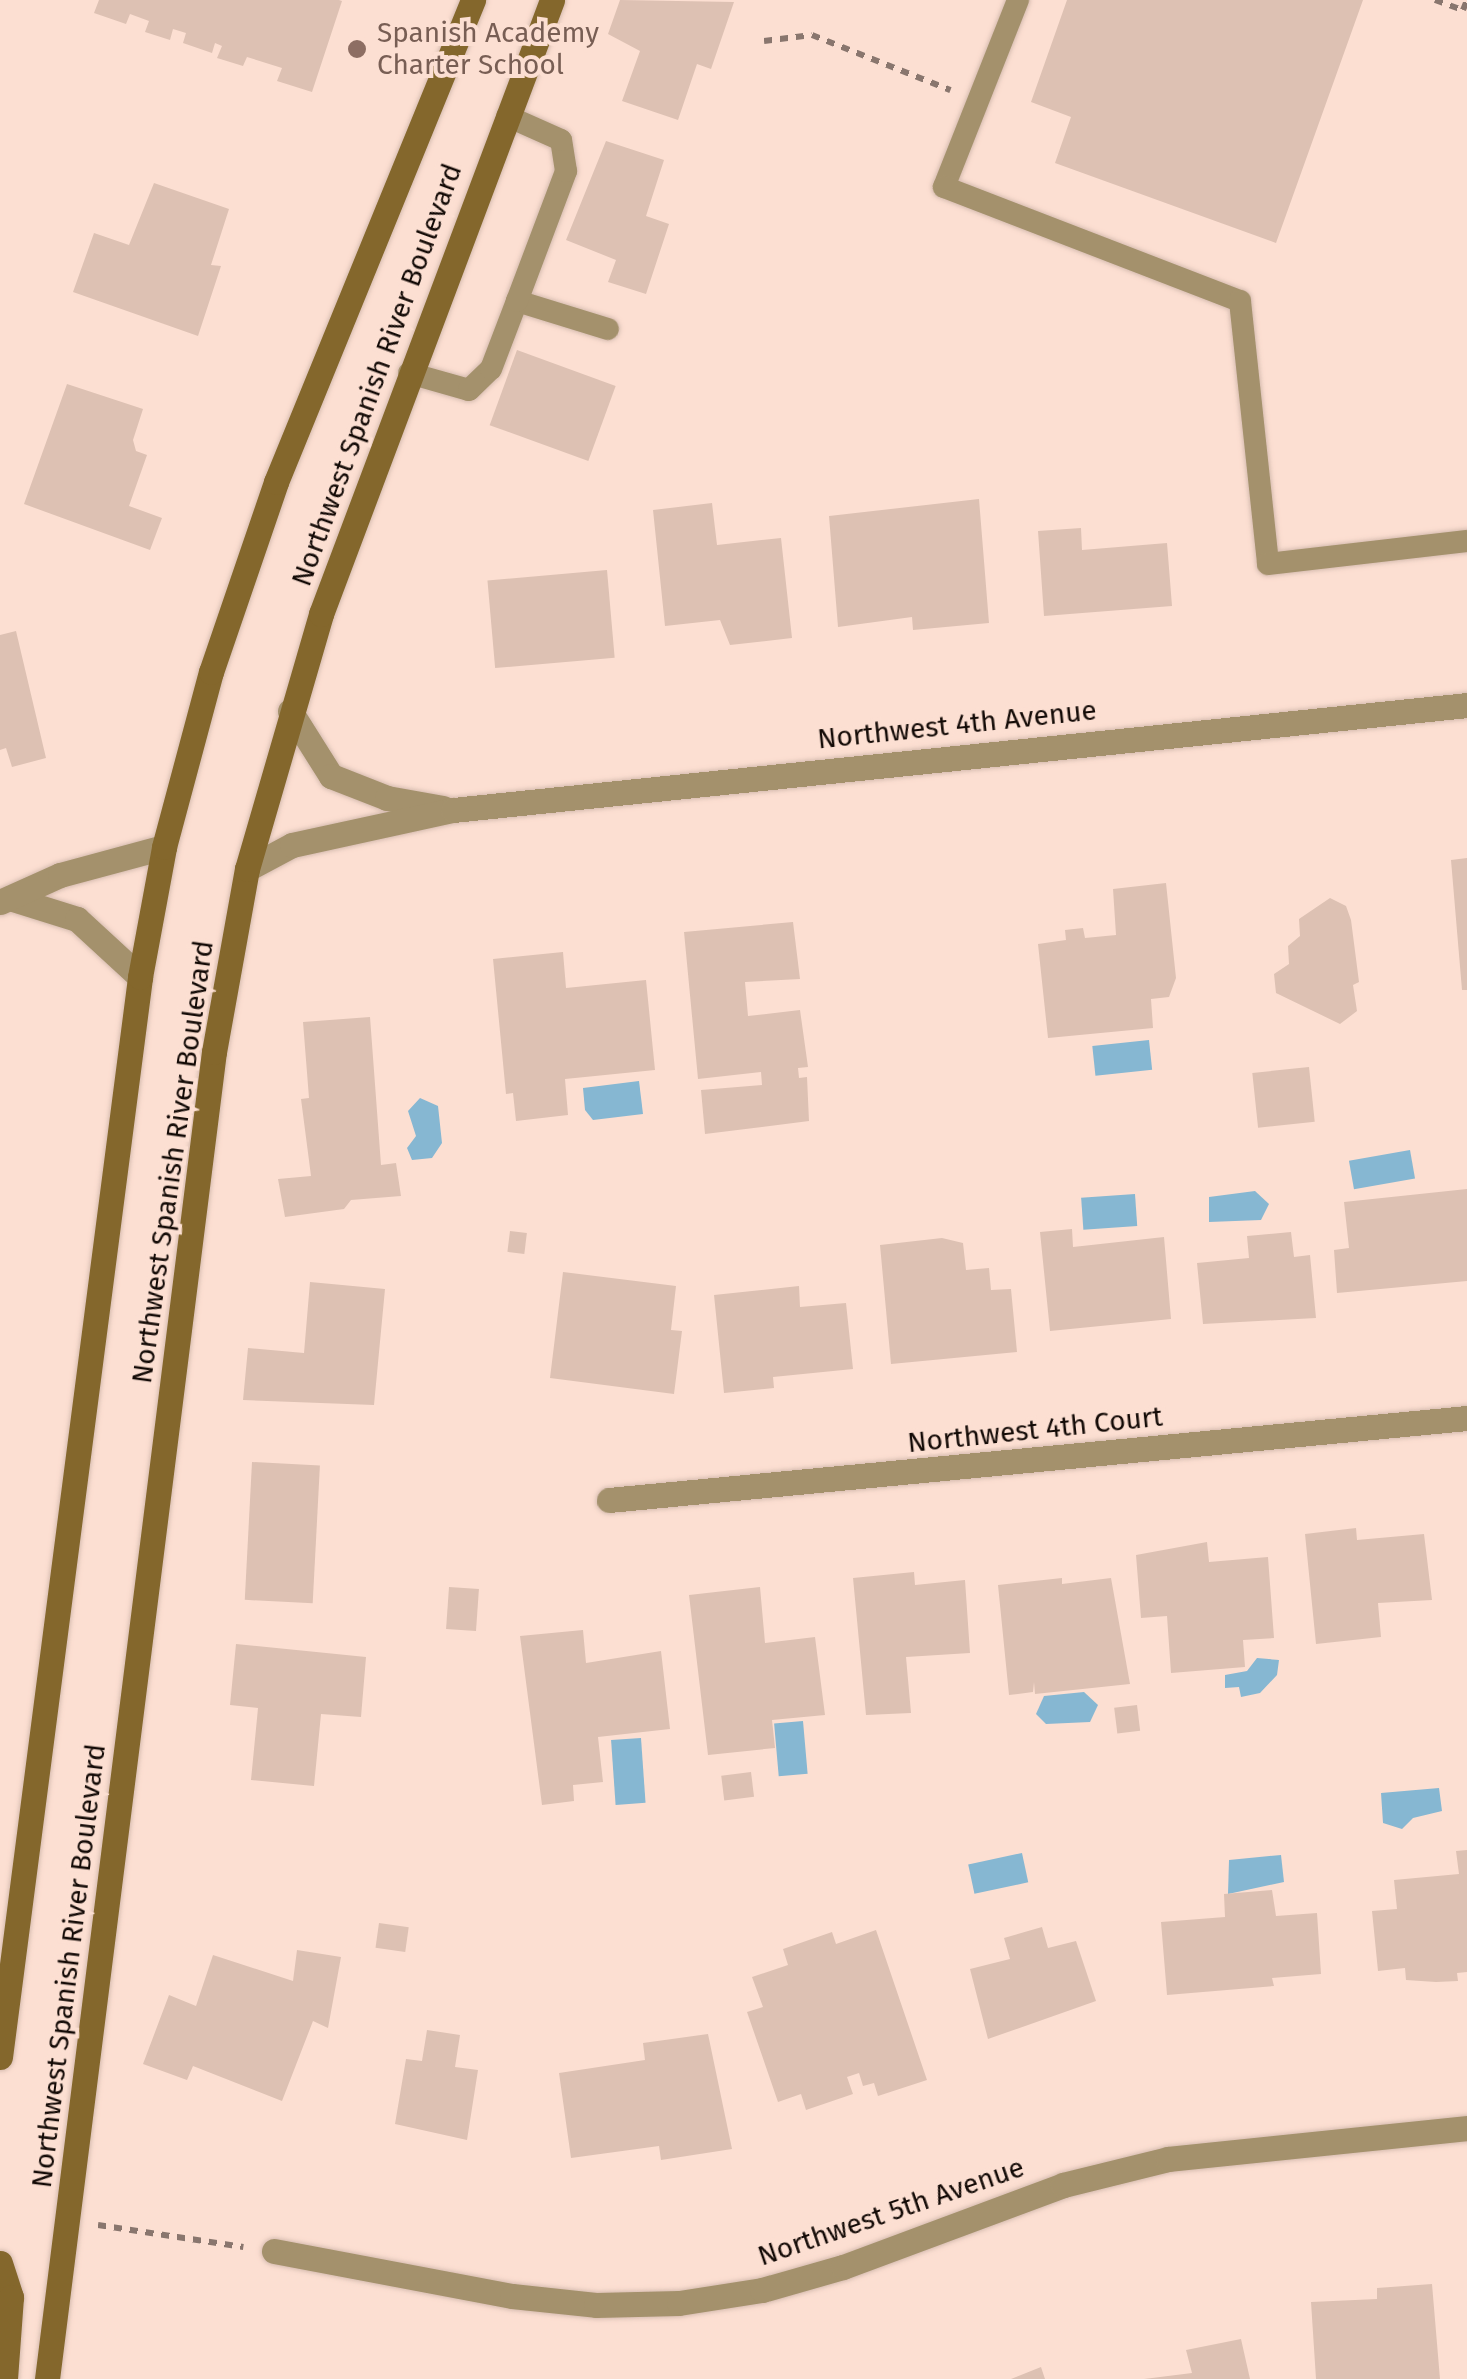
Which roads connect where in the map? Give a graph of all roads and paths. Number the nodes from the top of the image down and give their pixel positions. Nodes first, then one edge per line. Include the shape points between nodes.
1 (472, 0) edge
2 (552, 0) edge
3 (1018, 0) edge
4 (1435, 0) edge
5 (1466, 0) edge
6 (764, 41) dead end
7 (978, 101) junction
8 (506, 116) junction
9 (517, 301) junction
10 (608, 329) dead end
11 (409, 373) junction
12 (1467, 541) edge
13 (1467, 706) edge
14 (290, 711) junction
15 (453, 810) junction
16 (164, 848) junction
17 (247, 869) junction
18 (6, 900) edge
19 (140, 977) junction
20 (1467, 1418) edge
21 (609, 1500) dead end
22 (0, 2057) edge
23 (1467, 2128) edge
24 (67, 2220) junction
25 (274, 2251) joint
26 (0, 2263) edge
27 (5, 2379) edge
28 (46, 2379) edge

1 - 16 main road, Northwest Spanish River Boulevard via 276,482 211,672
2 - 8 main road, Northwest Spanish River Boulevard
3 - 7 lane
4 - 5 path via 1462,10
6 - 7 path via 812,35
7 - 12 lane via 944,187 1240,301 1268,564
8 - 9 lane via 561,140 566,171
8 - 11 main road, Northwest Spanish River Boulevard
9 - 10 lane
9 - 11 lane via 491,369 469,390
11 - 14 main road, Northwest Spanish River Boulevard
13 - 15 street, Northwest 4th Avenue
14 - 15 street, Northwest 4th Avenue via 331,776 387,798
14 - 17 main road, Northwest Spanish River Boulevard
15 - 17 street, Northwest 4th Avenue via 292,846
16 - 18 street via 60,875
16 - 19 main road, Northwest Spanish River Boulevard
17 - 24 main road, Northwest Spanish River Boulevard via 214,1052
18 - 19 street via 76,920
19 - 22 main road, Northwest Spanish River Boulevard
20 - 21 street, Northwest 4th Court
23 - 25 street, Northwest 5th Avenue via 1168,2159 1064,2185 843,2267 762,2290 679,2302 596,2305 512,2296
24 - 25 path
24 - 28 main road, Northwest Spanish River Boulevard
26 - 27 main road via 12,2313

